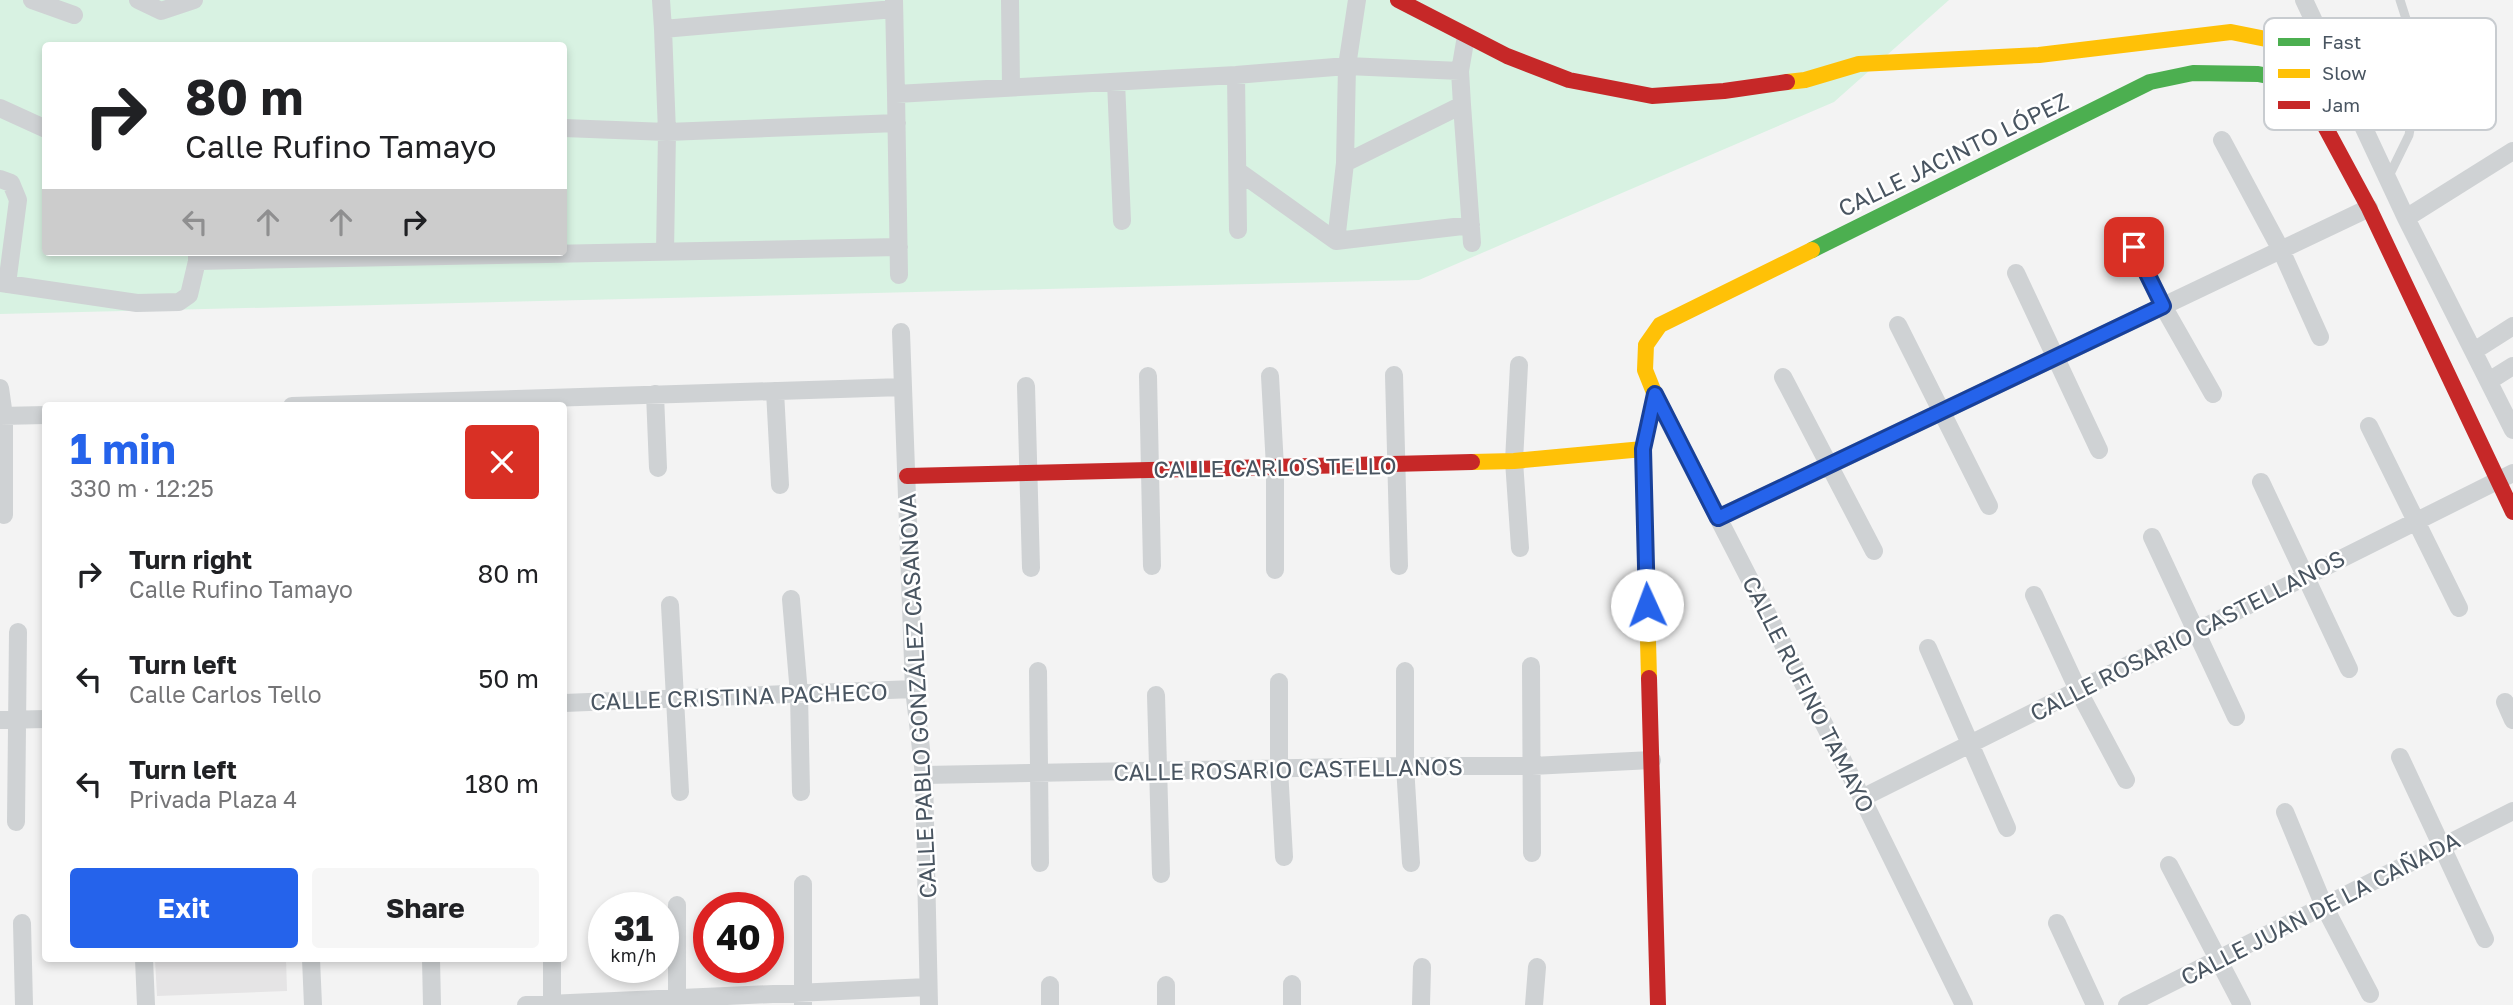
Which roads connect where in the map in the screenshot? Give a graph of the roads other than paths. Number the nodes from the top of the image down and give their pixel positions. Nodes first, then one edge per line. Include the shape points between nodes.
1 (32, 0) edge
2 (138, 0) edge
3 (194, 0) edge
4 (661, 0) edge
5 (1010, 0) edge
6 (1357, 0) edge
7 (1398, 0) edge
8 (2304, 0) edge
9 (2400, 0) edge
10 (894, 5) edge
11 (74, 15) dead end
12 (2312, 18) edge
13 (2406, 18) edge
14 (663, 29) junction
15 (1466, 36) junction
16 (2264, 39) edge
17 (1347, 66) junction
18 (1460, 71) junction
19 (1236, 75) junction
20 (2264, 75) edge
21 (1116, 82) junction
22 (1012, 87) junction
23 (896, 93) junction
24 (1462, 105) junction
25 (0, 107) edge
26 (897, 123) junction
27 (42, 127) edge
28 (567, 128) edge
29 (2328, 130) edge
30 (2365, 130) edge
31 (2410, 130) edge
32 (667, 132) junction
33 (2222, 140) dead end
34 (2513, 151) edge
35 (1345, 163) junction
36 (1238, 170) junction
37 (0, 179) edge
38 (2388, 180) junction
39 (2370, 208) junction
40 (2406, 218) junction
41 (1122, 221) dead end
42 (2124, 227) dead end
43 (1238, 230) dead end
44 (1336, 241) junction
45 (899, 247) junction
46 (2281, 250) junction
47 (665, 252) junction
48 (567, 253) edge
49 (277, 256) edge
50 (197, 257) edge
51 (2015, 273) dead end
52 (899, 275) dead end
53 (4, 283) edge
54 (2163, 306) junction
55 (1898, 325) dead end
56 (2513, 326) edge
57 (901, 332) dead end
58 (2320, 337) dead end
59 (2474, 351) junction
60 (2054, 358) junction
61 (1519, 365) dead end
62 (2513, 366) edge
63 (1394, 375) dead end
64 (1148, 376) dead end
65 (1270, 376) dead end
66 (1783, 377) dead end
67 (2488, 381) junction
68 (1026, 386) dead end
69 (903, 387) junction
70 (0, 388) edge
71 (775, 391) junction
72 (655, 394) junction
73 (1655, 394) junction
74 (2213, 394) dead end
75 (539, 402) edge
76 (1942, 411) junction
77 (42, 415) edge
78 (2, 416) edge
79 (2369, 426) dead end
80 (2513, 430) edge
81 (1643, 449) junction
82 (2099, 450) dead end
83 (1514, 461) junction
84 (1395, 465) junction
85 (1829, 465) junction
86 (1275, 467) junction
87 (658, 468) dead end
88 (1150, 470) junction
89 (1030, 472) junction
90 (907, 476) junction
91 (2505, 477) edge
92 (2261, 482) dead end
93 (780, 485) dead end
94 (1989, 506) dead end
95 (2513, 512) edge
96 (4, 515) dead end
97 (1718, 518) junction
98 (2417, 521) junction
99 (2151, 537) dead end
100 (1520, 548) dead end
101 (1874, 551) dead end
102 (1152, 566) dead end
103 (1399, 566) dead end
104 (1031, 568) dead end
105 (1275, 570) dead end
106 (2305, 576) junction
107 (2034, 595) dead end
108 (791, 599) dead end
109 (670, 605) dead end
110 (2459, 608) dead end
111 (18, 632) dead end
112 (2195, 632) junction
113 (1927, 648) dead end
114 (1531, 666) dead end
115 (2350, 669) dead end
116 (1038, 671) dead end
117 (1405, 671) dead end
118 (1279, 682) dead end
119 (914, 689) junction
120 (2078, 690) junction
121 (799, 694) junction
122 (1156, 695) dead end
123 (674, 699) junction
124 (2505, 702) dead end
125 (567, 703) edge
126 (2236, 717) dead end
127 (42, 719) edge
128 (9, 720) edge
129 (2513, 720) edge
130 (1970, 744) junction
131 (2400, 757) dead end
132 (1652, 760) junction
133 (1405, 766) junction
134 (1532, 766) junction
135 (1279, 769) junction
136 (1157, 772) junction
137 (1039, 774) junction
138 (924, 775) junction
139 (2126, 780) dead end
140 (680, 792) dead end
141 (801, 792) dead end
142 (1862, 798) junction
143 (2513, 811) edge
144 (2285, 813) dead end
145 (16, 822) dead end
146 (2007, 828) dead end
147 (2443, 846) junction
148 (1532, 853) dead end
149 (1284, 856) dead end
150 (1040, 863) dead end
151 (1411, 863) dead end
152 (2169, 865) dead end
153 (1161, 874) dead end
154 (803, 884) dead end
155 (2324, 906) junction
156 (22, 923) dead end
157 (2057, 923) dead end
158 (2485, 939) dead end
159 (2218, 960) junction
160 (144, 962) edge
161 (312, 962) edge
162 (432, 962) edge
163 (552, 962) edge
164 (1423, 967) dead end
165 (1537, 967) dead end
166 (677, 983) edge
167 (1050, 985) dead end
168 (1166, 985) dead end
169 (1292, 985) dead end
170 (2370, 994) dead end
171 (929, 996) edge
172 (803, 999) edge
173 (677, 1002) edge
174 (1961, 1002) edge
175 (552, 1004) edge
176 (24, 1005) edge
177 (146, 1005) edge
178 (313, 1005) edge
179 (432, 1005) edge
180 (526, 1005) edge
181 (1050, 1005) edge
182 (1166, 1005) edge
183 (1292, 1005) edge
184 (1420, 1005) edge
185 (1534, 1005) edge
186 (1658, 1005) edge
187 (2095, 1005) edge
188 (2127, 1005) edge
189 (2242, 1005) edge

1 - 11 street
2 - 3 street via 161,11
4 - 14 street
5 - 22 street
6 - 17 street
7 - 15 street
8 - 12 street
9 - 13 lane
10 - 14 street
10 - 23 street
14 - 32 street
15 - 16 street via 1569,80 1652,96 1805,80 1859,64 2039,55 2231,32
15 - 18 street
17 - 18 street
17 - 19 street
17 - 35 street
18 - 24 street
19 - 21 street
19 - 36 street
20 - 73 street, CALLE JACINTO LÓPEZ via 2193,74 2150,82 1660,325 1646,345 1645,370
21 - 22 street
21 - 41 street
22 - 23 street
23 - 26 street
24 - 35 street
24 - 44 street via 1471,234
25 - 27 street
26 - 32 street
26 - 45 street
28 - 32 street
29 - 39 street
30 - 38 street
31 - 38 lane
32 - 47 street
33 - 46 street
34 - 40 street
35 - 44 street
36 - 43 street
36 - 44 street
37 - 53 street via 11,183 18,200
38 - 40 street
39 - 46 street
39 - 91 street
40 - 59 street
42 - 54 street
45 - 47 street
45 - 52 street
46 - 54 street
46 - 58 street
47 - 48 street
49 - 50 street
50 - 53 street via 189,295 180,302 137,303
51 - 60 street
54 - 60 street
54 - 74 street
55 - 76 street
56 - 59 street
57 - 69 street, CALLE PABLO GONZÁLEZ CASANOVA
59 - 67 street
60 - 76 street
60 - 82 street
61 - 83 street
62 - 67 street
63 - 84 street
64 - 88 street
65 - 86 street
66 - 85 street
67 - 80 street
68 - 89 street
69 - 71 street
69 - 90 street, CALLE PABLO GONZÁLEZ CASANOVA
70 - 78 street
71 - 72 street
71 - 93 street
72 - 75 street
72 - 87 street
73 - 81 street
73 - 97 street, CALLE RUFINO TAMAYO
76 - 85 street
76 - 94 street
77 - 78 street
78 - 96 street
79 - 98 street
81 - 83 street, CALLE CARLOS TELLO
81 - 132 street
83 - 84 street, CALLE CARLOS TELLO
83 - 100 street
84 - 86 street, CALLE CARLOS TELLO
84 - 103 street
85 - 97 street
85 - 101 street
86 - 88 street, CALLE CARLOS TELLO
86 - 105 street
88 - 89 street, CALLE CARLOS TELLO
88 - 102 street
89 - 90 street, CALLE CARLOS TELLO
89 - 104 street
90 - 119 street, CALLE PABLO GONZÁLEZ CASANOVA
91 - 95 street
91 - 98 street, CALLE ROSARIO CASTELLANOS
92 - 106 street
97 - 142 street, CALLE RUFINO TAMAYO
98 - 106 street, CALLE ROSARIO CASTELLANOS
98 - 110 street
99 - 112 street
106 - 112 street, CALLE ROSARIO CASTELLANOS
106 - 115 street
107 - 120 street
108 - 121 street
109 - 123 street
111 - 128 street
112 - 120 street, CALLE ROSARIO CASTELLANOS
112 - 126 street
113 - 130 street
114 - 134 street
116 - 137 street
117 - 133 street
118 - 135 street
119 - 121 street, CALLE CRISTINA PACHECO
119 - 138 street, CALLE PABLO GONZÁLEZ CASANOVA
120 - 130 street, CALLE ROSARIO CASTELLANOS
120 - 139 street
121 - 123 street, CALLE CRISTINA PACHECO
121 - 141 street
122 - 136 street
123 - 125 street, CALLE CRISTINA PACHECO
123 - 140 street
124 - 129 street
127 - 128 street
128 - 145 street
130 - 142 street, CALLE ROSARIO CASTELLANOS
130 - 146 street
131 - 147 street
132 - 134 street, CALLE ROSARIO CASTELLANOS
132 - 186 street
133 - 134 street, CALLE ROSARIO CASTELLANOS
133 - 135 street, CALLE ROSARIO CASTELLANOS
133 - 151 street
134 - 148 street
135 - 136 street, CALLE ROSARIO CASTELLANOS
135 - 149 street
136 - 137 street, CALLE ROSARIO CASTELLANOS
136 - 153 street
137 - 138 street, CALLE ROSARIO CASTELLANOS
137 - 150 street
138 - 171 street, CALLE PABLO GONZÁLEZ CASANOVA
142 - 174 street, CALLE RUFINO TAMAYO
143 - 147 street, CALLE JUAN DE LA CAÑADA
144 - 155 street
147 - 155 street, CALLE JUAN DE LA CAÑADA
147 - 158 street
152 - 159 street
154 - 172 street
155 - 159 street, CALLE JUAN DE LA CAÑADA
155 - 170 street
156 - 176 street
157 - 187 street
159 - 188 street, CALLE JUAN DE LA CAÑADA
159 - 189 street
160 - 177 street
161 - 178 street
162 - 179 street
163 - 175 street
164 - 184 street
165 - 185 street
166 - 173 street
167 - 181 street
168 - 182 street
169 - 183 street
171 - 172 street
172 - 173 street
173 - 175 street
175 - 180 street

